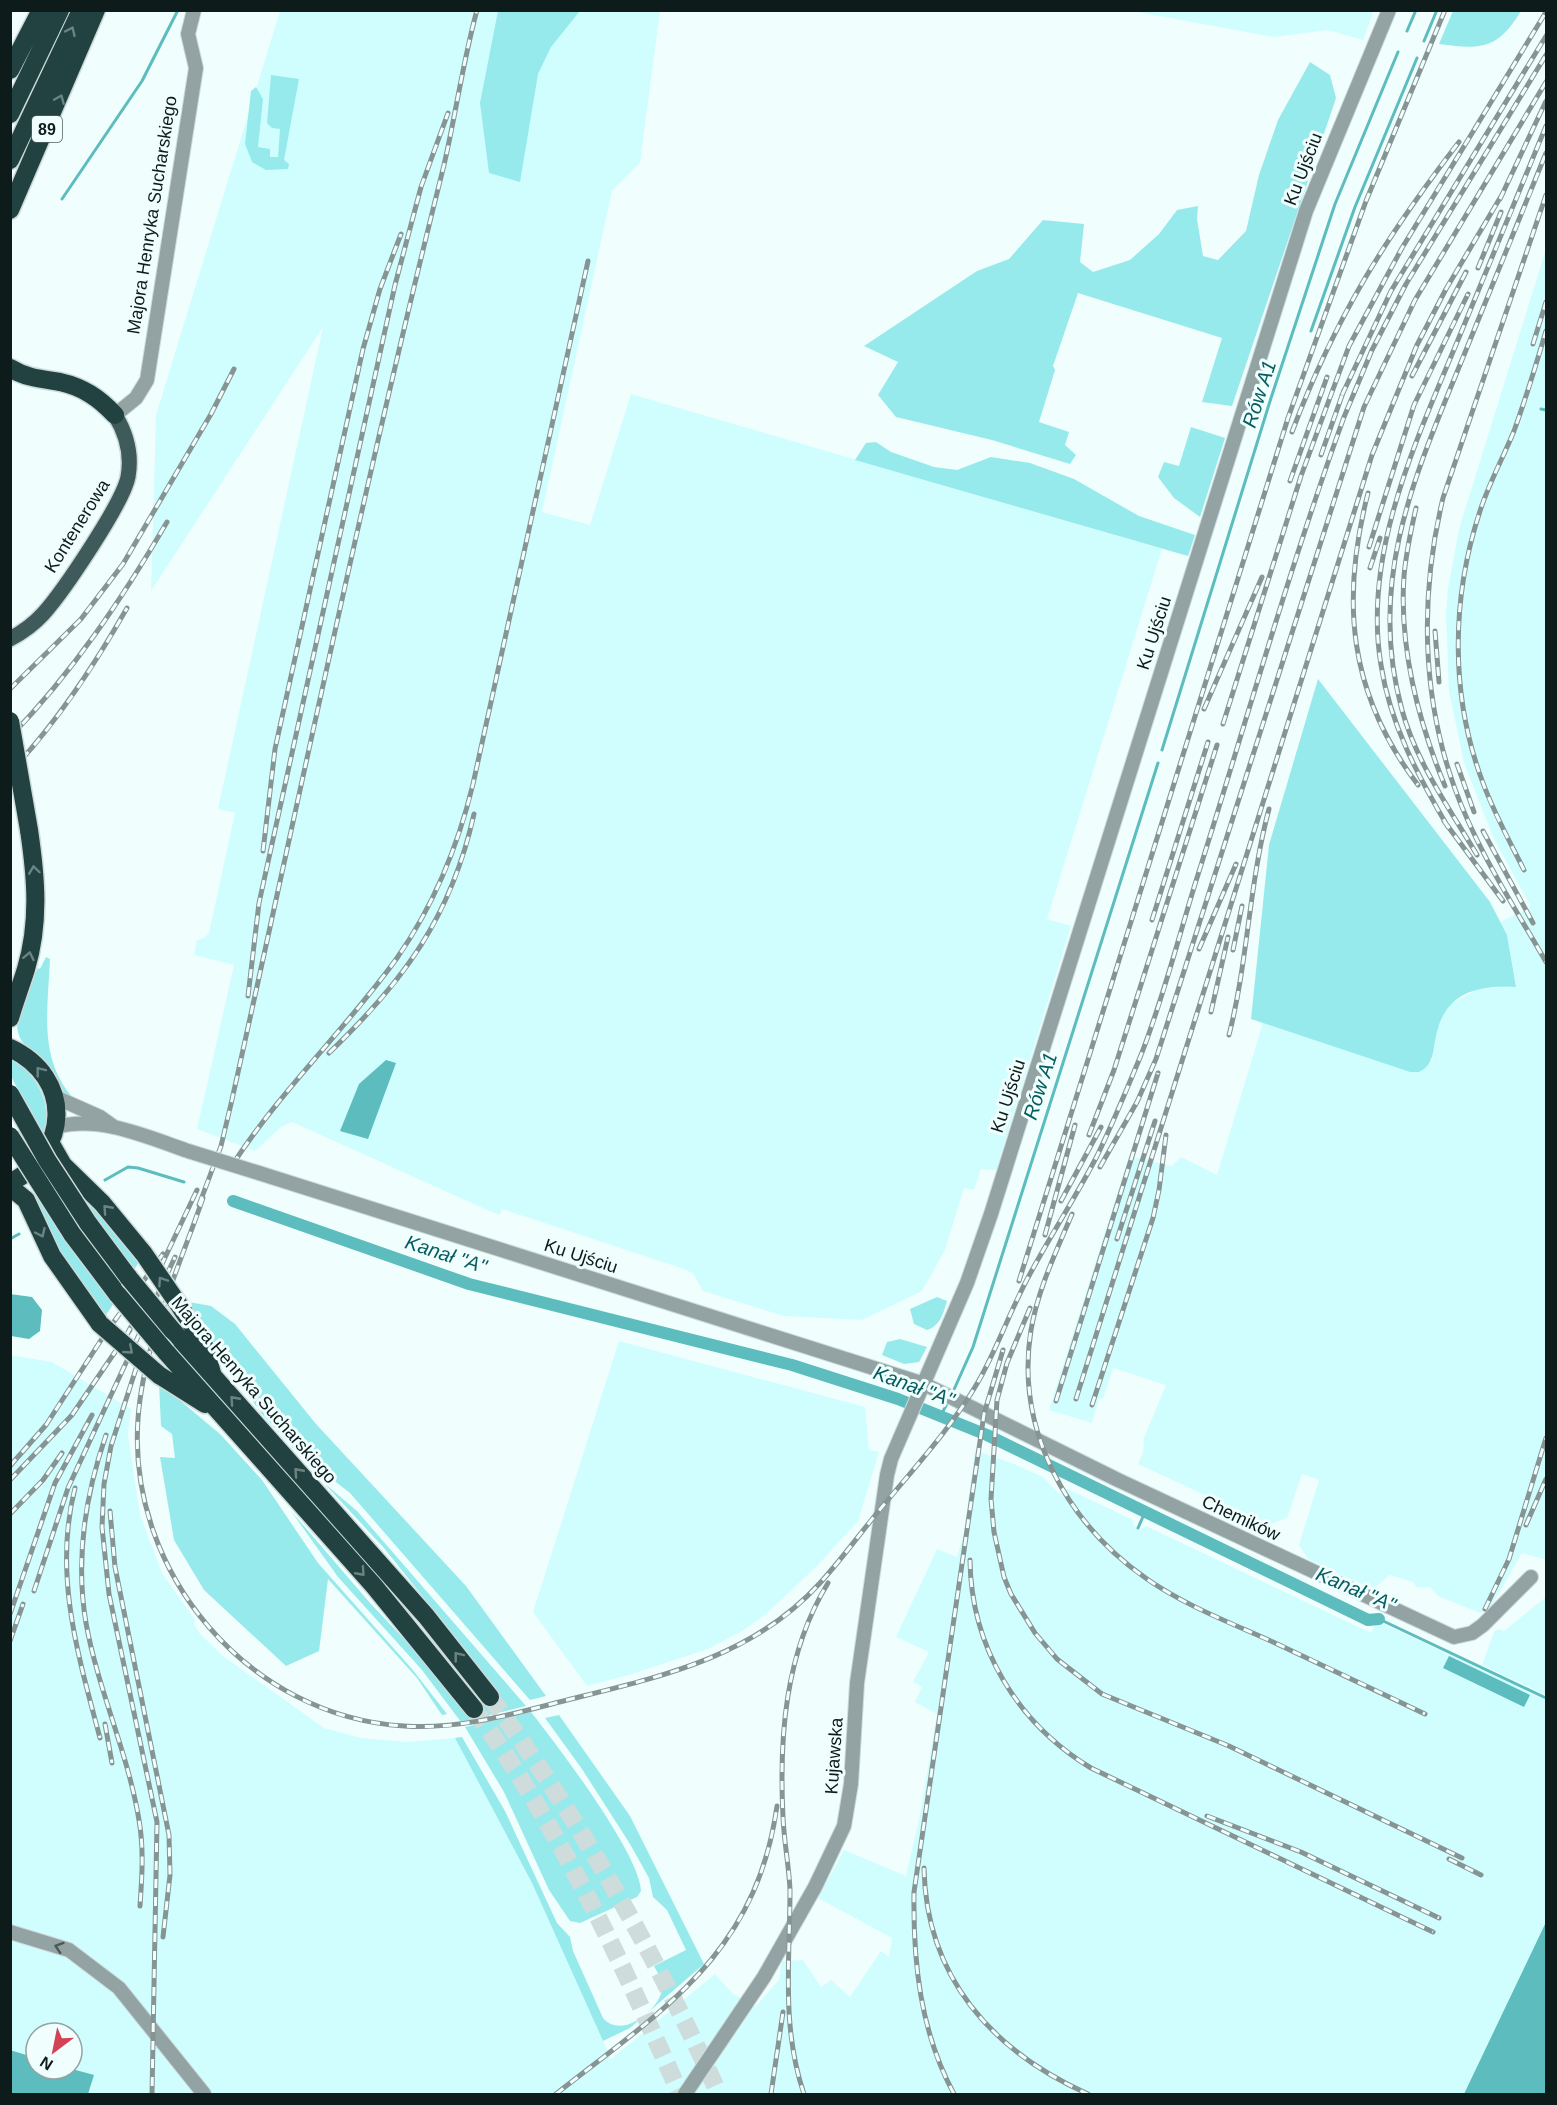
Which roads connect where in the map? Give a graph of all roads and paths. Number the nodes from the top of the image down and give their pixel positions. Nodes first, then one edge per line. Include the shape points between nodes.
1 (41, 10) edge
2 (60, 10) edge
3 (81, 10) edge
4 (96, 10) edge
5 (194, 10) edge
6 (1389, 10) edge
7 (10, 70) edge
8 (10, 114) edge
9 (10, 160) edge
10 (10, 210) edge
11 (10, 368) edge
12 (19, 379) edge
13 (115, 415) junction
14 (10, 639) edge
15 (10, 721) edge
16 (10, 1018) edge
17 (10, 1027) edge
18 (14, 1050) edge
19 (10, 1094) edge
20 (55, 1097) junction
21 (114, 1127) junction
22 (54, 1135) junction
23 (10, 1136) edge
24 (10, 1185) edge
25 (214, 1378) junction
26 (924, 1384) junction
27 (217, 1410) junction
28 (1531, 1577) dead end
29 (490, 1697) tunnel mouth
30 (474, 1709) tunnel mouth
31 (10, 1932) edge
32 (204, 2094) edge
33 (685, 2094) edge

1 - 7 highway
2 - 8 highway
9 -> 3 highway
10 -> 4 highway, 89
5 - 13 street, Majora Henryka Sucharskiego via 188,34 196,68 147,380 136,398
6 - 26 street, Ku Ujściu via 1306,211 991,1214
11 - 12 highway
12 - 13 highway via 83,389
13 - 14 main road, Kontenerowa via 125,435 129,461 119,501 51,605
16 -> 15 highway, bridge via 26,968 36,910 36,880
17 - 18 highway
20 -> 18 highway via 43,1073
19 - 25 highway, Majora Henryka Sucharskiego, bridge via 46,1160 88,1223
20 - 21 street, Ku Ujściu
20 - 22 highway
21 - 22 street, Ku Ujściu via 76,1121
21 - 26 street, Ku Ujściu, bridge
22 - 24 highway via 36,1166
25 -> 22 highway, bridge via 203,1342 144,1254 102,1203 63,1165
23 - 27 highway, bridge via 72,1234 118,1295
24 -> 27 highway, bridge via 26,1200 52,1256 100,1324 173,1386
29 -> 25 highway, Majora Henryka Sucharskiego via 426,1616
26 - 28 street, Chemików via 1454,1637 1472,1633 1483,1625
26 - 33 street, Kujawska via 887,1475 857,1683 851,1784 844,1826 822,1874 764,1977
27 -> 30 highway via 401,1617
32 -> 31 street via 133,2004 102,1974 69,1950

